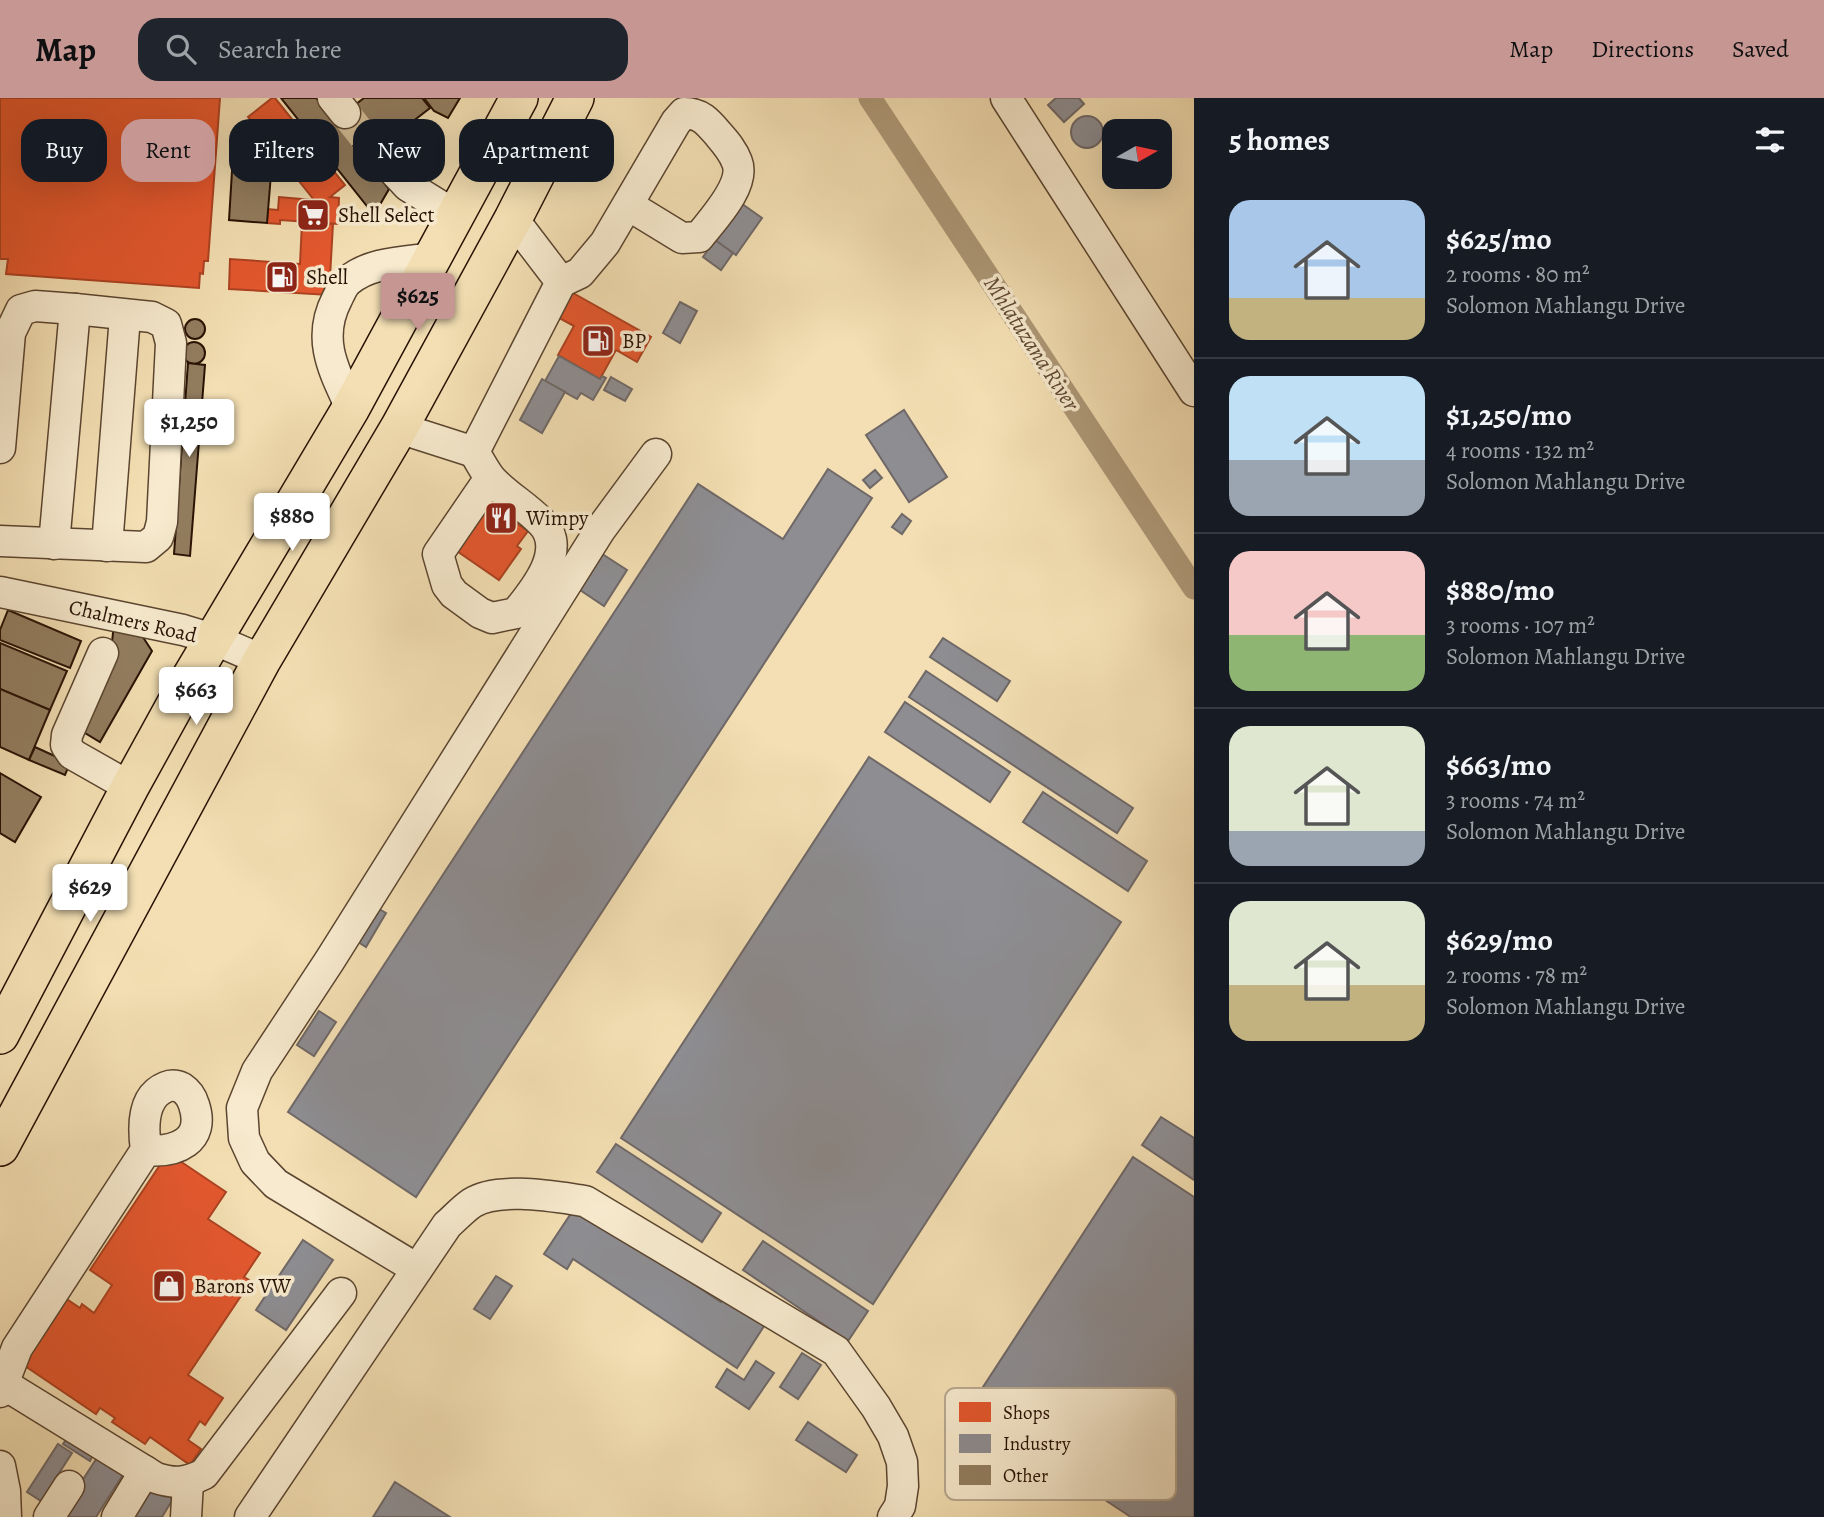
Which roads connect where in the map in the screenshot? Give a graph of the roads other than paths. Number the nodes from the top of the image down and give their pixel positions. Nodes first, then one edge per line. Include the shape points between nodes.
1 (519, 98) edge
2 (575, 98) edge
3 (1006, 98) edge
4 (404, 182) edge
5 (628, 205) dead end
6 (455, 215) junction
7 (513, 219) junction
8 (432, 258) junction
9 (561, 282) junction
10 (75, 309) junction
11 (125, 316) junction
12 (7, 319) edge
13 (1194, 391) edge
14 (351, 408) junction
15 (399, 428) junction
16 (0, 449) edge
17 (474, 452) junction
18 (656, 454) dead end
19 (491, 478) junction
20 (0, 541) edge
21 (54, 544) junction
22 (107, 546) junction
23 (0, 592) edge
24 (214, 639) junction
25 (103, 653) dead end
26 (262, 660) junction
27 (130, 787) junction
28 (0, 1035) edge
29 (8, 1109) edge
30 (0, 1147) edge
31 (146, 1150) dead end
32 (417, 1269) junction
33 (341, 1293) dead end
34 (1, 1387) edge
35 (0, 1465) edge
36 (145, 1471) junction
37 (188, 1482) junction
38 (69, 1486) dead end
39 (5, 1517) edge
40 (49, 1517) edge
41 (117, 1517) edge
42 (186, 1517) edge
43 (250, 1517) edge
44 (893, 1517) edge

1 - 6 main road
2 - 7 main road
3 - 13 street
4 - 6 street
5 - 9 street via 589,264
6 - 8 main road
7 - 9 street
7 - 15 main road
8 - 14 main road
8 - 14 street via 388,264 346,282 331,310 326,341
9 - 17 street
10 - 11 street
10 - 12 street via 36,306
10 - 21 street
11 - 22 street
11 - 22 street via 152,317 166,324 171,343 162,522 158,537 146,547
12 - 16 street via 10,333
14 - 24 main road
15 - 17 street
15 - 26 main road
17 - 19 street
18 - 32 street via 600,530 257,1071 242,1108 244,1138 255,1162 276,1184
19 - 19 street via 542,523 552,544 551,557 516,613 492,618 454,594 438,554
20 - 21 street
21 - 22 street
23 - 24 street, Chalmers Road
24 - 26 street, Chalmers Road
24 - 27 main road
25 - 27 street via 66,746
26 - 29 main road via 87,988
27 - 28 main road
29 - 30 main road
31 - 34 street via 17,1348
32 - 43 street
32 - 44 street via 447,1225 473,1202 500,1195 538,1194 585,1201 836,1352 876,1407 902,1462 900,1506
33 - 37 street via 204,1474
34 - 36 street
35 - 39 street
36 - 37 street via 172,1483
36 - 41 street
37 - 42 street
38 - 40 street

